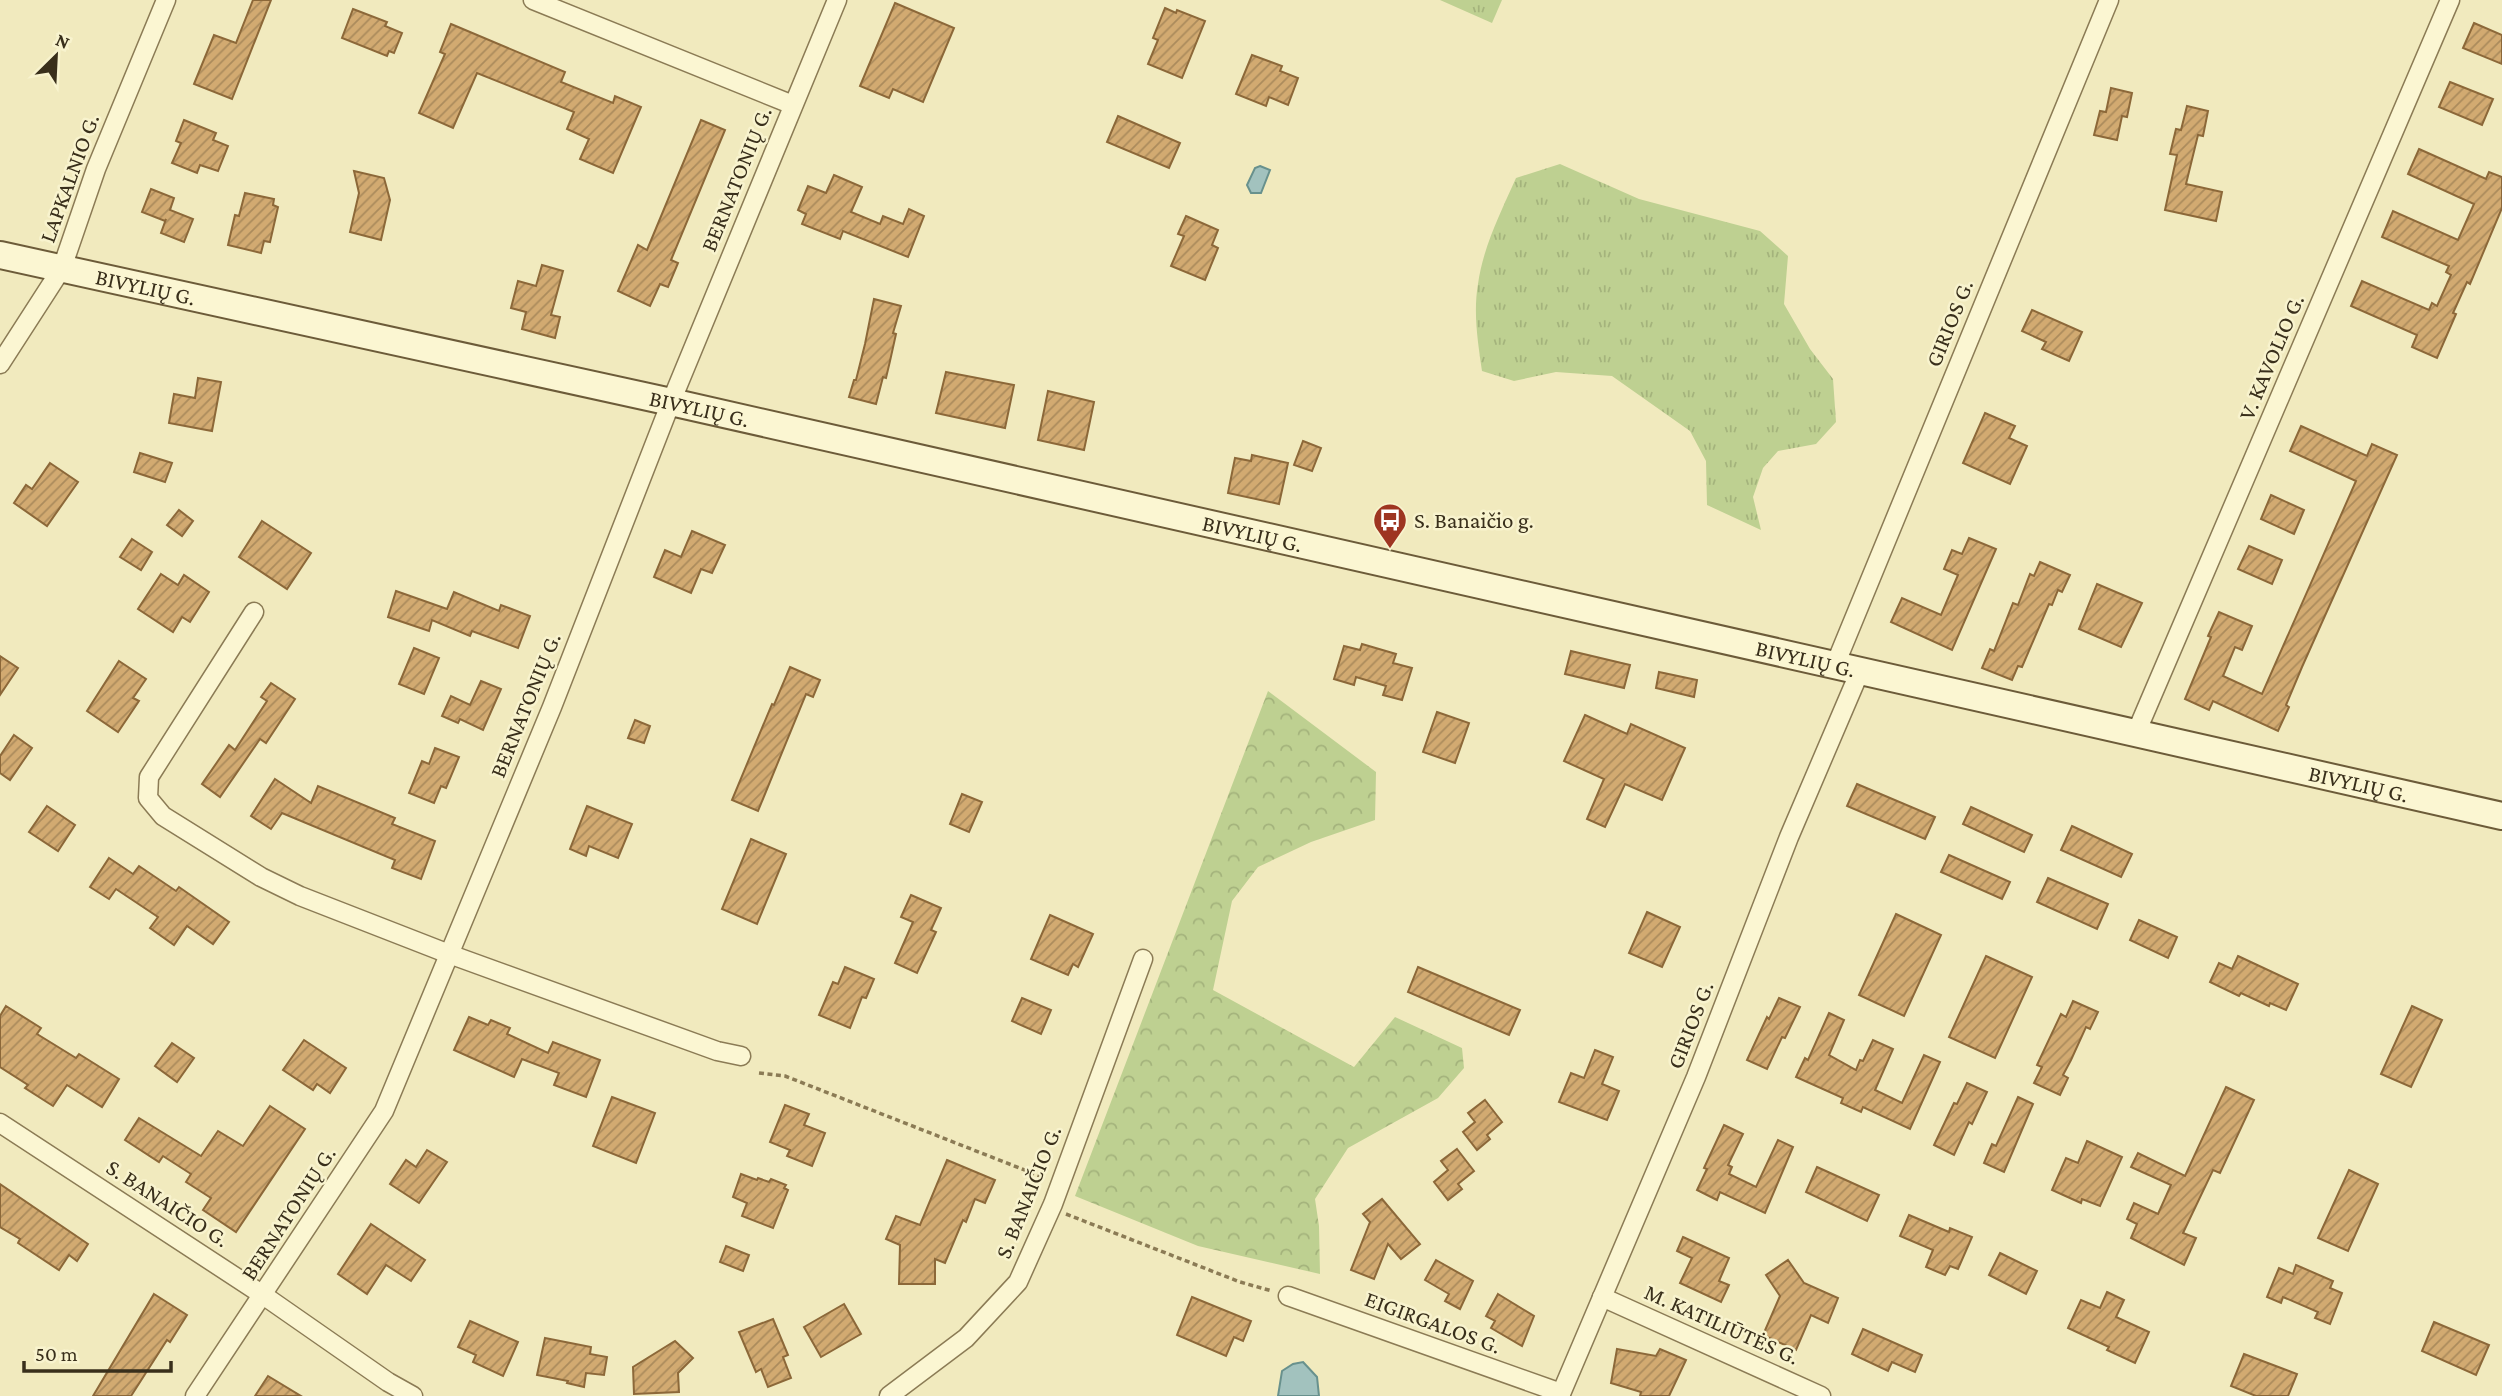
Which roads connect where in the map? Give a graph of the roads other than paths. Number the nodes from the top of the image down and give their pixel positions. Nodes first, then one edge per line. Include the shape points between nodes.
1 (166, 0) edge
2 (533, 0) edge
3 (837, 0) edge
4 (2109, 0) edge
5 (2450, 0) edge
6 (793, 105) junction
7 (0, 255) edge
8 (62, 268) junction
9 (0, 364) edge
10 (671, 402) junction
11 (254, 612) dead end
12 (1835, 665) junction
13 (1860, 671) junction
14 (2136, 733) junction
15 (2502, 816) edge
16 (449, 954) junction
17 (1143, 959) dead end
18 (741, 1056) dead end
19 (0, 1123) edge
20 (263, 1295) junction
21 (1288, 1296) road end
22 (1602, 1297) junction
23 (1561, 1395) edge
24 (195, 1396) edge
25 (413, 1396) edge
26 (889, 1396) edge
27 (1821, 1396) edge

1 - 8 street, LAPKALNIO G. via 96,169
2 - 6 street
3 - 6 street, BERNATONIŲ G.
4 - 12 street, GIRIOS G.
5 - 14 street, V. KAVOLIO G.
6 - 10 street, BERNATONIŲ G.
7 - 8 street, BIVYLIŲ G.
8 - 9 street, LAPKALNIO G.
8 - 10 street, BIVYLIŲ G.
10 - 12 street, BIVYLIŲ G.
10 - 16 street, BERNATONIŲ G.
11 - 16 street via 149,777 148,798 163,816 261,877
12 - 13 street, BIVYLIŲ G.
13 - 14 street, BIVYLIŲ G.
13 - 22 street, GIRIOS G.
14 - 15 street, BIVYLIŲ G.
16 - 18 street
16 - 20 street, BERNATONIŲ G. via 384,1111
17 - 26 street, S. BANAIČIO G. via 1051,1208 1018,1282 966,1338
19 - 20 street, S. BANAIČIO G.
20 - 24 street, BERNATONIŲ G.
20 - 25 street, S. BANAIČIO G.
21 - 23 street, EIGIRGALOS G.
22 - 23 street, GIRIOS G.
22 - 27 street, M. KATILIŪTĖS G.

